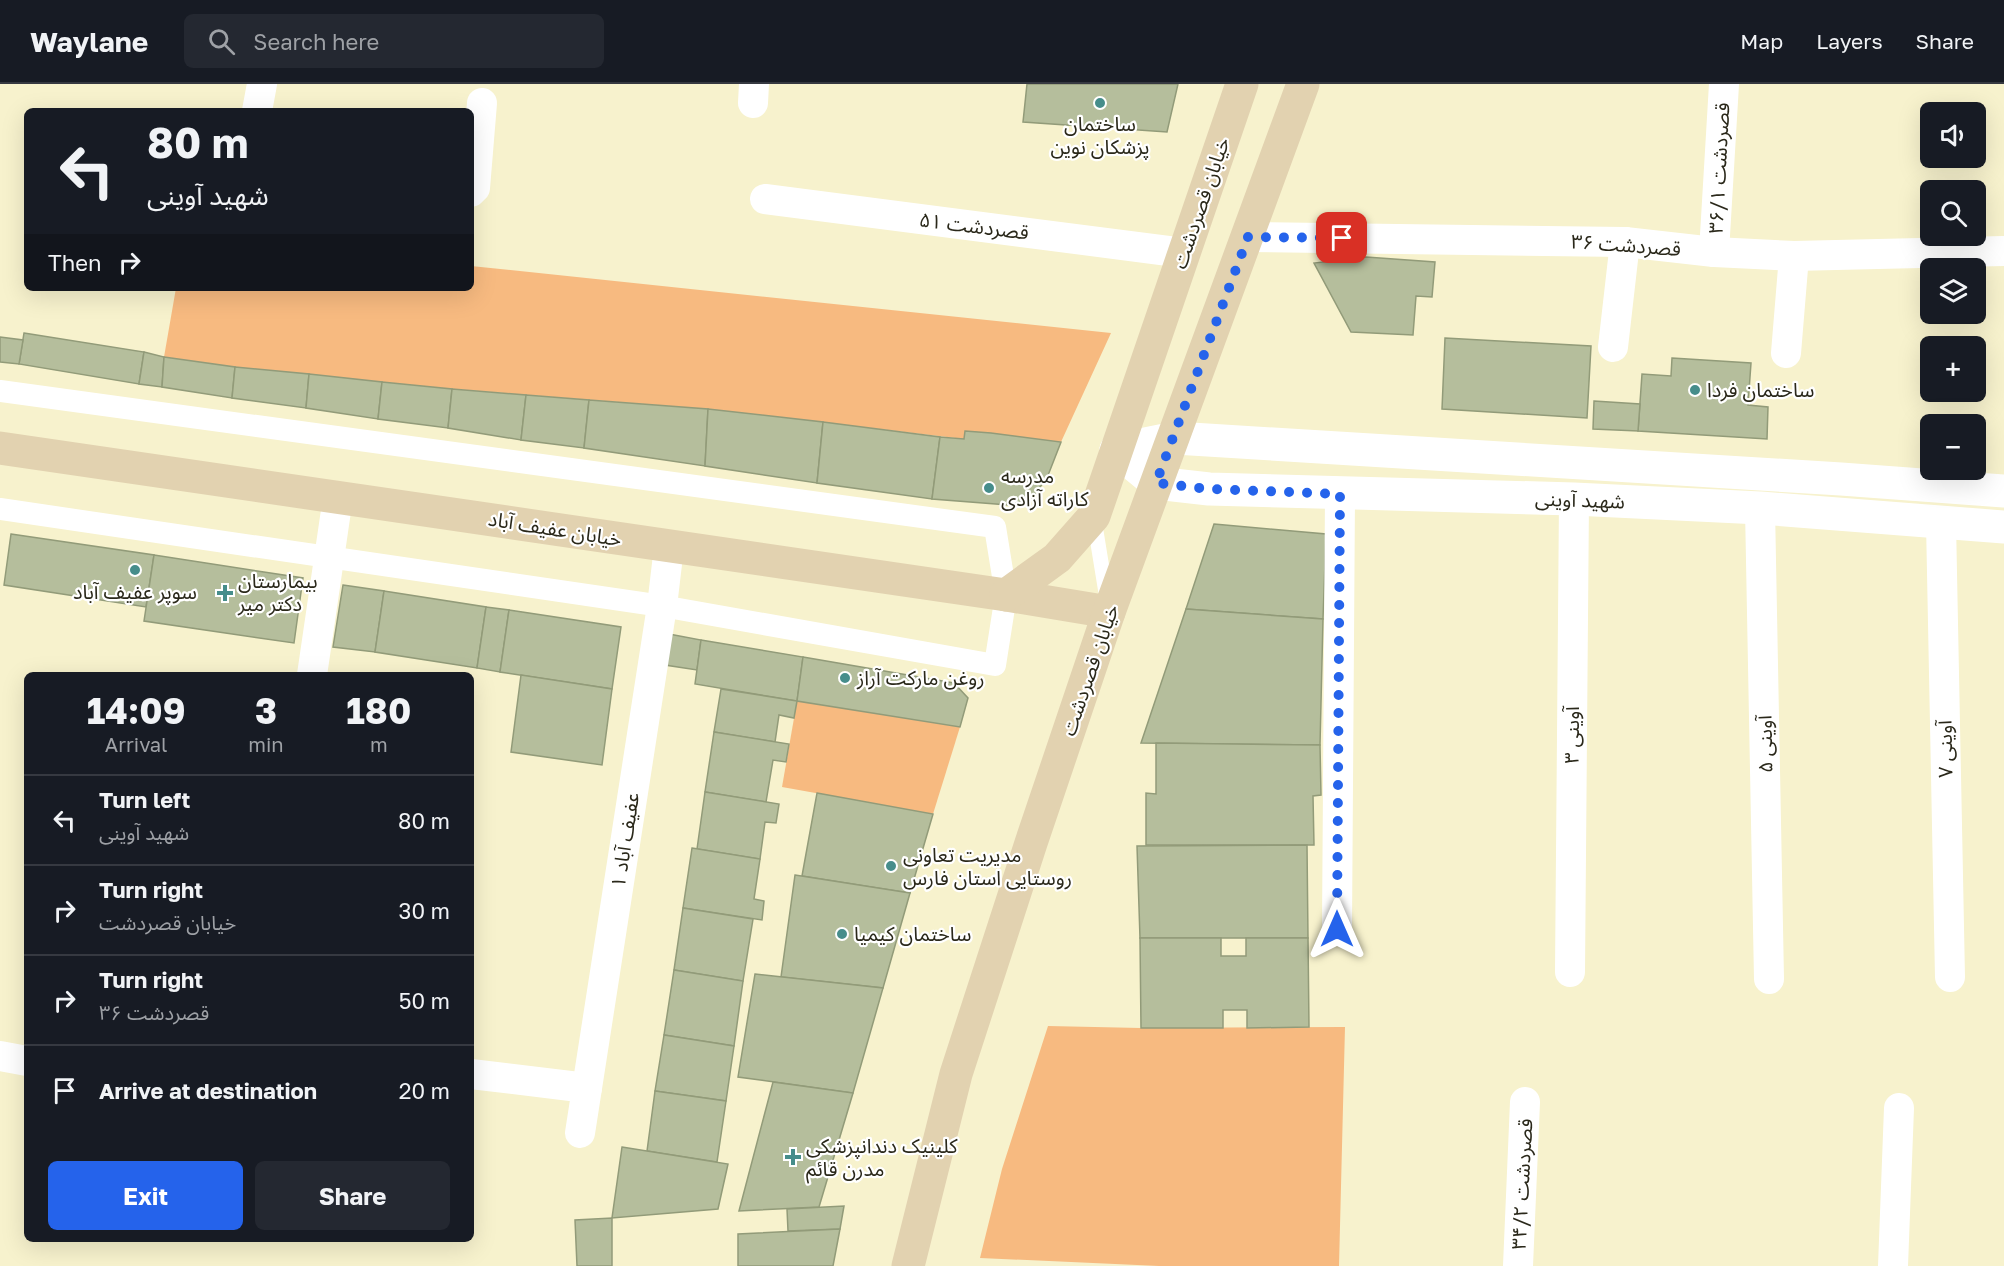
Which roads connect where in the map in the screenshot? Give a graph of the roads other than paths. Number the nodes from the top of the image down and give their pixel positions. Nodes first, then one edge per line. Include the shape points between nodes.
1 (262, 84) edge
2 (1242, 84) edge
3 (1304, 84) edge
4 (1725, 84) edge
5 (482, 103) dead end
6 (258, 108) edge
7 (474, 189) edge
8 (765, 199) dead end
9 (1248, 237) junction
10 (1625, 242) junction
11 (2004, 251) edge
12 (1714, 252) junction
13 (1184, 253) junction
14 (1794, 256) junction
15 (1613, 347) dead end
16 (1786, 353) dead end
17 (0, 391) edge
18 (1175, 438) junction
19 (1116, 450) junction
20 (1, 452) edge
21 (1156, 483) junction
22 (2004, 491) edge
23 (1340, 494) junction
24 (338, 497) junction
25 (1574, 499) junction
26 (1760, 508) junction
27 (0, 509) edge
28 (1094, 516) junction
29 (1941, 522) junction
30 (2004, 527) edge
31 (669, 547) junction
32 (330, 559) junction
33 (1006, 595) junction
34 (662, 606) junction
35 (1109, 612) junction
36 (312, 672) edge
37 (1337, 929) dead end
38 (1570, 972) dead end
39 (1950, 977) dead end
40 (1769, 979) dead end
41 (0, 1056) edge
42 (24, 1060) edge
43 (474, 1074) edge
44 (587, 1088) junction
45 (1525, 1102) dead end
46 (1899, 1108) dead end
47 (579, 1133) dead end
48 (908, 1266) edge
49 (1518, 1266) edge
50 (1893, 1266) edge

1 - 6 street
2 - 13 main road, خیابان قصردشت
3 - 9 main road, خیابان قصردشت
4 - 12 street, ۳۶/۱ قصردشت
5 - 7 street
8 - 13 street, ۵۱ قصردشت
9 - 10 street, ۳۶ قصردشت
9 - 18 main road, خیابان قصردشت
10 - 12 street, ۳۶ قصردشت
10 - 15 street
11 - 14 street, ۳۶ قصردشت
12 - 14 street, ۳۶ قصردشت
13 - 19 main road, خیابان قصردشت
14 - 16 street
17 - 33 street via 995,527
18 - 19 street, شهید آوینی
18 - 21 main road, خیابان قصردشت
18 - 22 street, شهید آوینی
19 - 21 street
19 - 28 main road, خیابان قصردشت
20 - 24 main road, خیابان عفیف آباد
21 - 23 street, شهید آوینی
21 - 35 main road, خیابان قصردشت
23 - 25 street, شهید آوینی
23 - 37 street
24 - 31 main road, خیابان عفیف آباد
24 - 32 street
25 - 26 street, شهید آوینی
25 - 38 street, ۳ آوینی
26 - 29 street, شهید آوینی
26 - 40 street, ۵ آوینی
27 - 32 street
28 - 33 main road, خیابان قصردشت via 1057,558
28 - 35 lane
29 - 30 street, شهید آوینی
29 - 39 street, ۷ آوینی
31 - 33 main road, خیابان عفیف آباد
31 - 34 street, عفیف آباد ۱
32 - 34 street
32 - 36 street
33 - 34 street via 995,665
33 - 35 main road, خیابان عفیف آباد
34 - 44 street, عفیف آباد ۱
35 - 48 main road, خیابان قصردشت via 956,1074
41 - 42 street
43 - 44 street
44 - 47 street, عفیف آباد ۱
45 - 49 street, قصردشت ۳۴/۲
46 - 50 street

